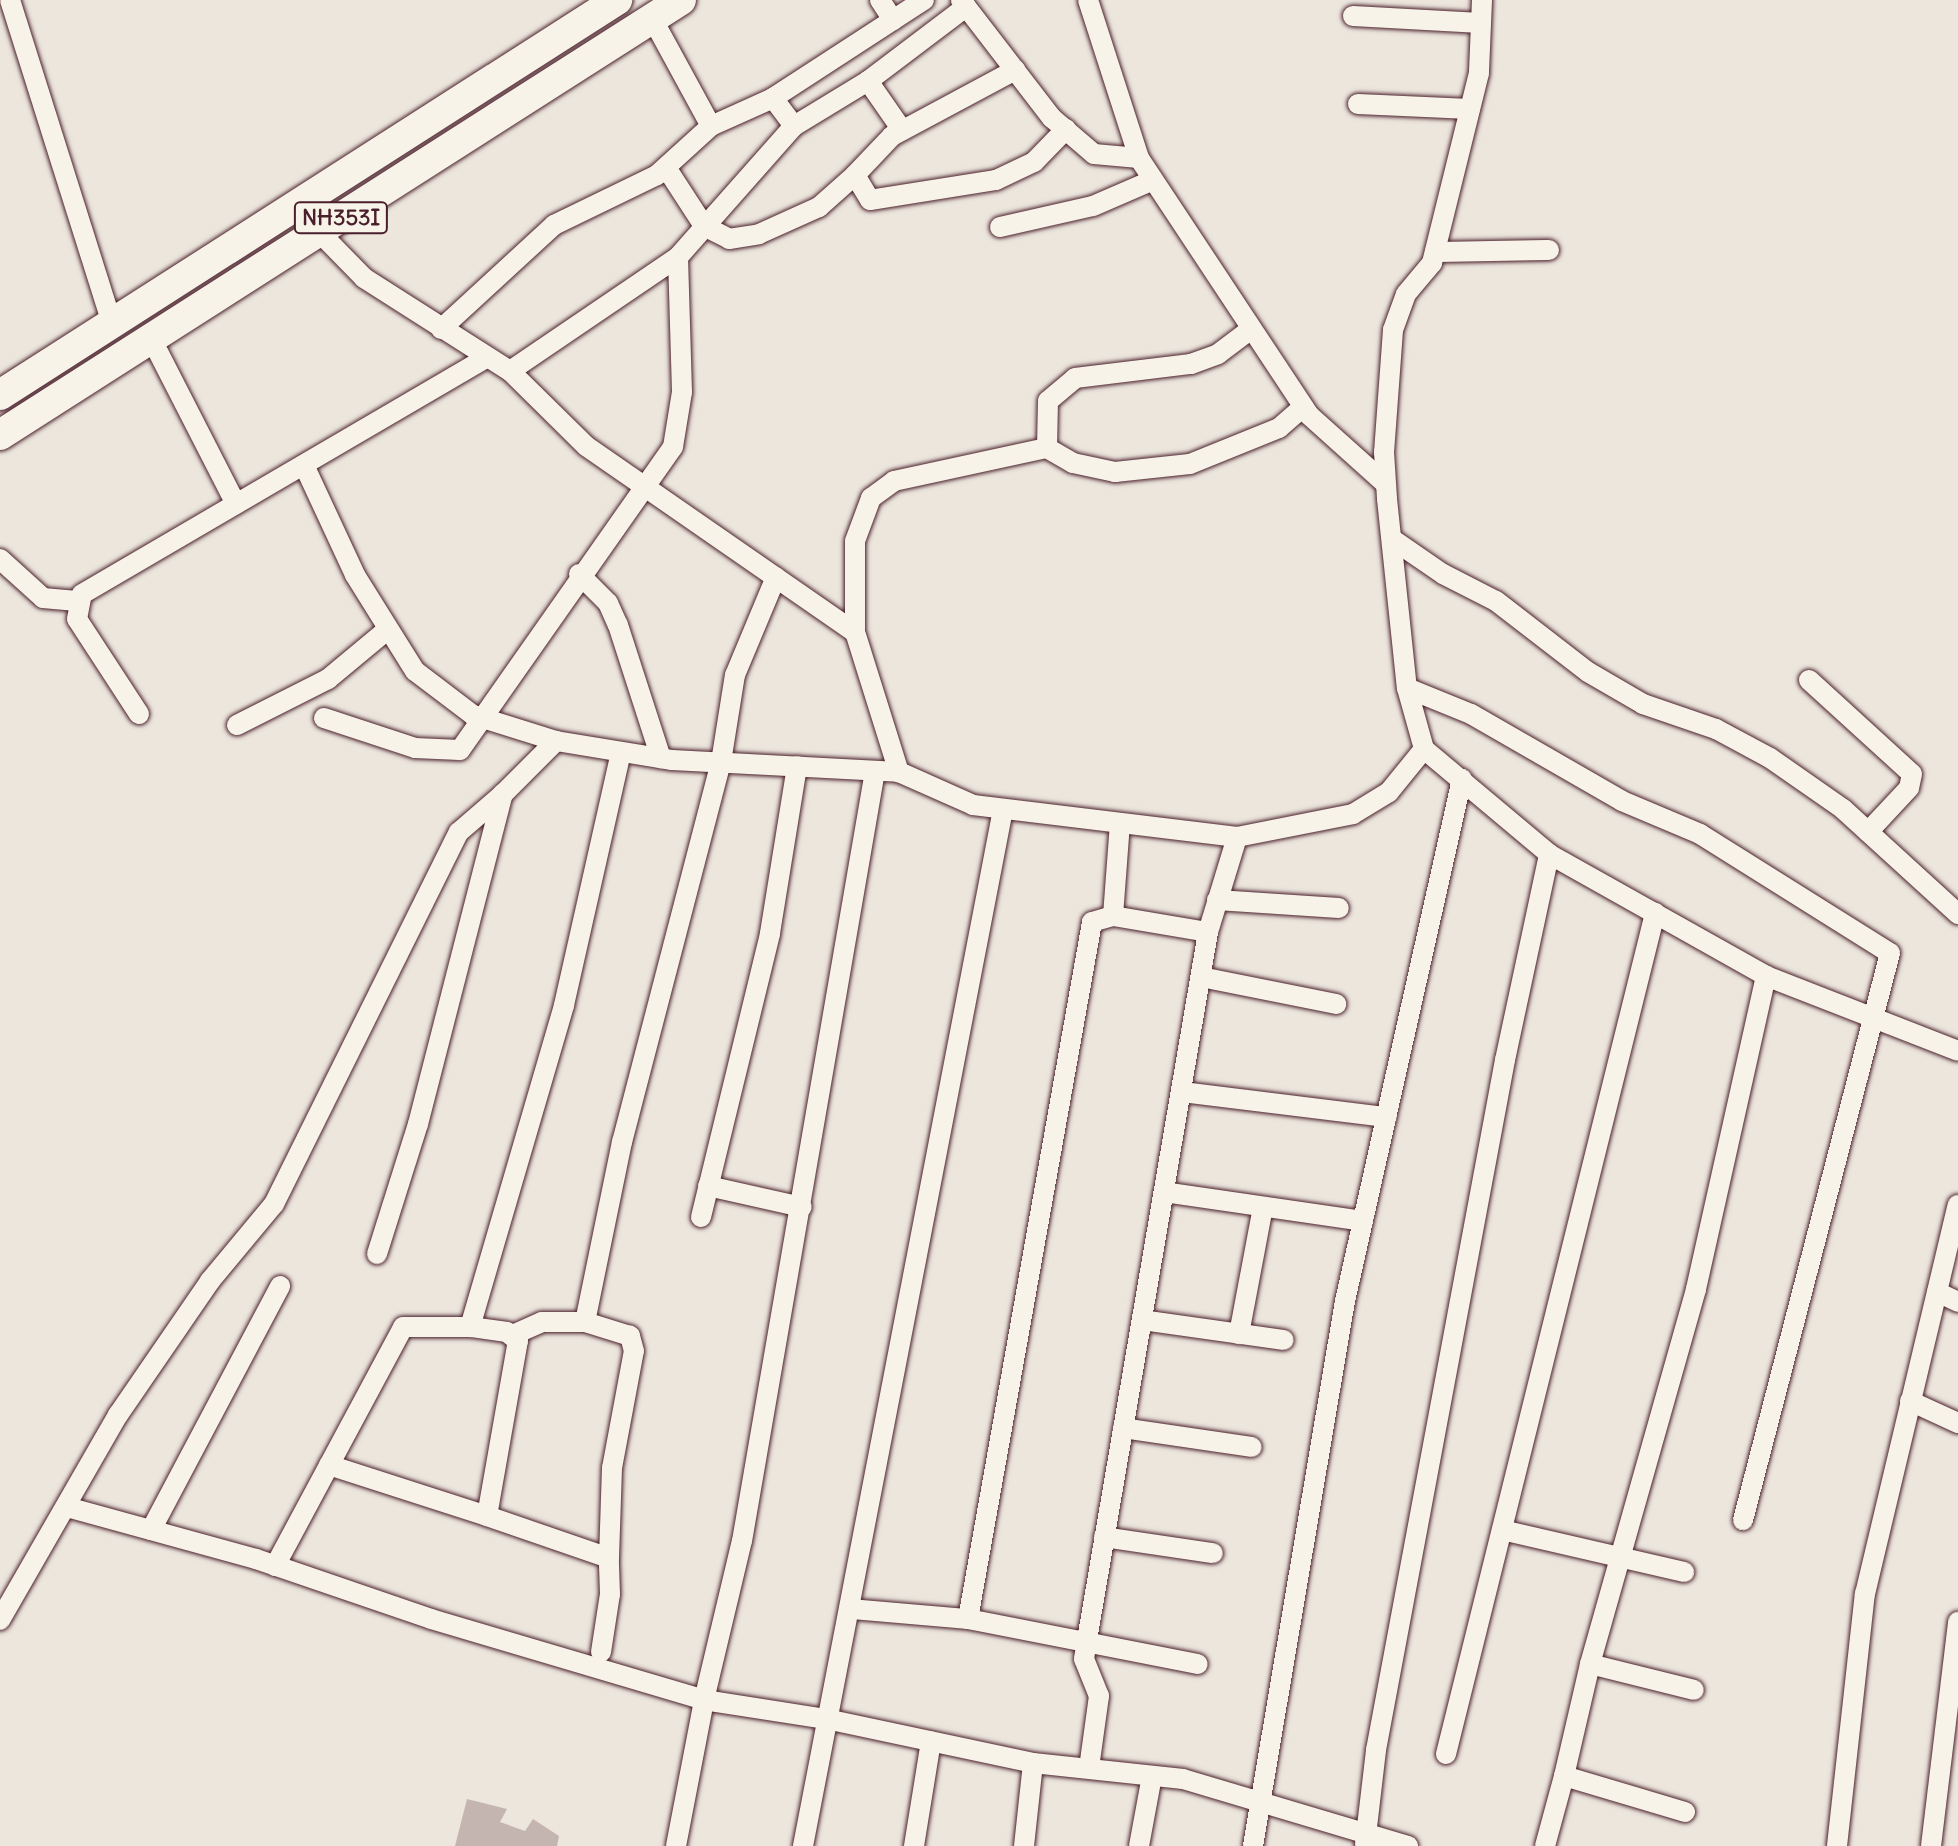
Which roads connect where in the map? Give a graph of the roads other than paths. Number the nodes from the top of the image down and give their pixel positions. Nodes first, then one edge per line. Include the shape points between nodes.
1 (10, 0) edge
2 (617, 0) edge
3 (681, 0) edge
4 (880, 0) edge
5 (924, 0) edge
6 (1088, 0) edge
7 (1482, 0) edge
8 (963, 4) edge
9 (1353, 16) dead end
10 (652, 18) junction
11 (893, 20) junction
12 (1481, 23) junction
13 (1015, 70) junction
14 (868, 81) junction
15 (773, 98) junction
16 (1358, 104) dead end
17 (1470, 109) junction
18 (711, 126) junction
19 (794, 126) junction
20 (1066, 129) junction
21 (902, 130) junction
22 (1139, 158) junction
23 (667, 169) junction
24 (855, 175) junction
25 (1153, 180) junction
26 (704, 226) junction
27 (1000, 227) dead end
28 (319, 232) junction
29 (1549, 250) dead end
30 (1435, 252) junction
31 (678, 257) junction
32 (113, 326) junction
33 (441, 329) junction
34 (1249, 331) junction
35 (152, 340) junction
36 (487, 357) junction
37 (510, 371) junction
38 (0, 395) edge
39 (1303, 407) junction
40 (0, 435) edge
41 (1047, 448) junction
42 (304, 465) junction
43 (1386, 484) junction
44 (646, 488) junction
45 (236, 504) junction
46 (1392, 539) junction
47 (0, 559) edge
48 (579, 574) junction
49 (776, 577) junction
50 (77, 601) junction
51 (387, 630) junction
52 (855, 632) junction
53 (1809, 680) dead end
54 (1407, 688) junction
55 (139, 714) dead end
56 (324, 718) dead end
57 (482, 718) junction
58 (237, 725) dead end
59 (556, 741) junction
60 (1424, 749) junction
61 (621, 752) junction
62 (661, 758) junction
63 (721, 762) junction
64 (797, 766) junction
65 (875, 771) junction
66 (899, 772) junction
67 (1462, 779) junction
68 (503, 794) junction
69 (1003, 809) junction
70 (1120, 823) junction
71 (1868, 832) junction
72 (1237, 837) junction
73 (1549, 854) junction
74 (1217, 900) junction
75 (1339, 908) dead end
76 (1655, 913) junction
77 (1958, 914) edge
78 (1113, 916) junction
79 (1208, 932) junction
80 (1766, 976) junction
81 (1201, 977) junction
82 (1336, 1004) dead end
83 (1870, 1017) junction
84 (1958, 1051) edge
85 (1182, 1092) junction
86 (1386, 1117) junction
87 (708, 1186) junction
88 (1164, 1192) junction
89 (1958, 1205) edge
90 (802, 1207) junction
91 (1263, 1207) junction
92 (701, 1217) dead end
93 (1363, 1221) junction
94 (377, 1254) dead end
95 (280, 1286) dead end
96 (1937, 1292) junction
97 (1958, 1302) edge
98 (1142, 1320) junction
99 (585, 1322) junction
100 (470, 1327) junction
101 (515, 1334) junction
102 (1239, 1334) junction
103 (1284, 1340) dead end
104 (1910, 1401) junction
105 (1958, 1423) edge
106 (1123, 1428) junction
107 (1252, 1447) dead end
108 (329, 1465) junction
109 (67, 1507) junction
110 (487, 1516) junction
111 (1743, 1520) dead end
112 (151, 1530) junction
113 (1502, 1530) junction
114 (1104, 1537) junction
115 (1213, 1553) dead end
116 (1619, 1557) junction
117 (609, 1558) junction
118 (275, 1566) junction
119 (1684, 1572) dead end
120 (851, 1609) junction
121 (968, 1619) junction
122 (0, 1620) edge
123 (1958, 1622) edge
124 (1087, 1640) junction
125 (601, 1652) dead end
126 (1198, 1664) dead end
127 (1590, 1664) junction
128 (1694, 1690) dead end
129 (704, 1700) junction
130 (831, 1720) junction
131 (931, 1741) junction
132 (1446, 1754) dead end
133 (1033, 1763) junction
134 (1089, 1768) junction
135 (1152, 1776) junction
136 (1564, 1776) junction
137 (1259, 1802) junction
138 (1685, 1812) dead end
139 (1366, 1840) edge
140 (676, 1846) edge
141 (803, 1846) edge
142 (914, 1846) edge
143 (1024, 1846) edge
144 (1139, 1846) edge
145 (1253, 1846) edge
146 (1408, 1846) edge
147 (1545, 1846) edge
148 (1837, 1846) edge
149 (1931, 1846) edge

1 - 32 street
2 - 32 highway, NH353I
3 - 10 highway, NH353I
4 - 11 street
5 - 11 street
6 - 22 street
7 - 12 street
8 - 13 street
8 - 14 street
9 - 12 street
10 - 18 street
10 - 28 highway, NH353I
11 - 15 street
12 - 17 street via 1479,73
13 - 20 street
13 - 21 street
14 - 19 street
14 - 21 street
15 - 18 street
15 - 19 street
16 - 17 street
17 - 30 street
18 - 23 street
19 - 26 street
20 - 22 street via 1094,154
20 - 24 street via 1034,162 996,180 870,200
21 - 24 street
22 - 25 street
23 - 26 street
23 - 33 street via 554,225
24 - 26 street via 819,207 759,234 729,239
25 - 27 street via 1084,209
25 - 34 street
26 - 31 street
28 - 33 street via 364,278
28 - 35 highway, NH353I
29 - 30 street
30 - 43 street via 1406,294 1393,330
31 - 37 street
31 - 44 street via 682,392 673,447
32 - 38 highway, NH353I
33 - 36 street
34 - 39 street
34 - 41 street via 1218,354 1191,364 1075,378 1048,401
35 - 40 highway, NH353I
35 - 45 street
36 - 37 street
36 - 42 street
37 - 44 street via 586,446
39 - 41 street via 1279,428 1190,464 1115,472 1073,463
39 - 43 street
41 - 52 street via 908,478 871,498 855,541
42 - 45 street
42 - 51 street
43 - 46 street
44 - 48 street
44 - 49 street
45 - 50 street
46 - 54 street
46 - 71 street via 1496,601 1643,704 1716,729 1770,758
47 - 50 street via 43,598
48 - 57 street
48 - 62 street via 608,603 618,625
49 - 52 street
49 - 63 street via 738,664
50 - 55 street via 77,619
51 - 57 street via 415,671
51 - 58 street via 328,679
52 - 66 street
53 - 71 street via 1912,774 1909,788
54 - 60 street
54 - 83 street via 1471,714 1622,801 1700,834 1890,953
56 - 57 street via 415,748 460,750
57 - 59 street
59 - 61 street
59 - 68 street
60 - 67 street
60 - 72 street via 1389,792 1353,814
61 - 62 street
61 - 100 street via 564,1005
62 - 63 street
63 - 64 street
63 - 99 street via 622,1142
64 - 65 street
64 - 87 street via 770,933
65 - 66 street
65 - 90 street
66 - 69 street via 933,791
67 - 73 street
67 - 86 street
68 - 94 street via 418,1124
68 - 109 street via 459,832 274,1204 210,1281 118,1415
69 - 70 street
69 - 120 street
70 - 72 street
70 - 78 street
71 - 77 street
72 - 74 street
73 - 76 street
73 - 139 street via 1505,1060 1376,1750
74 - 75 street
74 - 79 street
76 - 80 street
76 - 113 street
78 - 79 street
78 - 121 street via 1092,922
79 - 81 street
80 - 83 street
80 - 116 street via 1696,1289
81 - 82 street
81 - 85 street
83 - 84 street
83 - 111 street
85 - 86 street
85 - 88 street
86 - 93 street
87 - 90 street
87 - 92 street
88 - 91 street
88 - 98 street
89 - 96 street
90 - 129 street via 742,1541
91 - 93 street
91 - 102 street
93 - 137 street
95 - 112 street
96 - 97 street
96 - 104 street
98 - 102 street
98 - 106 street
99 - 101 street via 542,1322
99 - 117 street via 630,1336 634,1351 612,1468
100 - 101 street
100 - 108 street via 403,1327
101 - 110 street via 518,1348
102 - 103 street
104 - 105 street
104 - 148 street via 1865,1594
106 - 107 street
106 - 114 street
108 - 110 street
108 - 118 street
109 - 112 street
109 - 122 street
110 - 117 street
112 - 118 street
113 - 116 street
113 - 132 street
114 - 115 street
114 - 124 street
116 - 119 street
116 - 127 street
117 - 125 street via 610,1594
118 - 129 street via 431,1619
120 - 121 street
120 - 130 street
121 - 124 street
123 - 149 street
124 - 126 street
124 - 134 street via 1084,1659 1099,1696
127 - 128 street
127 - 136 street
129 - 130 street
129 - 140 street
130 - 131 street
130 - 141 street
131 - 133 street
131 - 142 street
133 - 134 street
133 - 143 street
134 - 135 street
135 - 137 street
135 - 144 street
136 - 138 street
136 - 147 street
137 - 139 street
137 - 145 street
139 - 146 street

